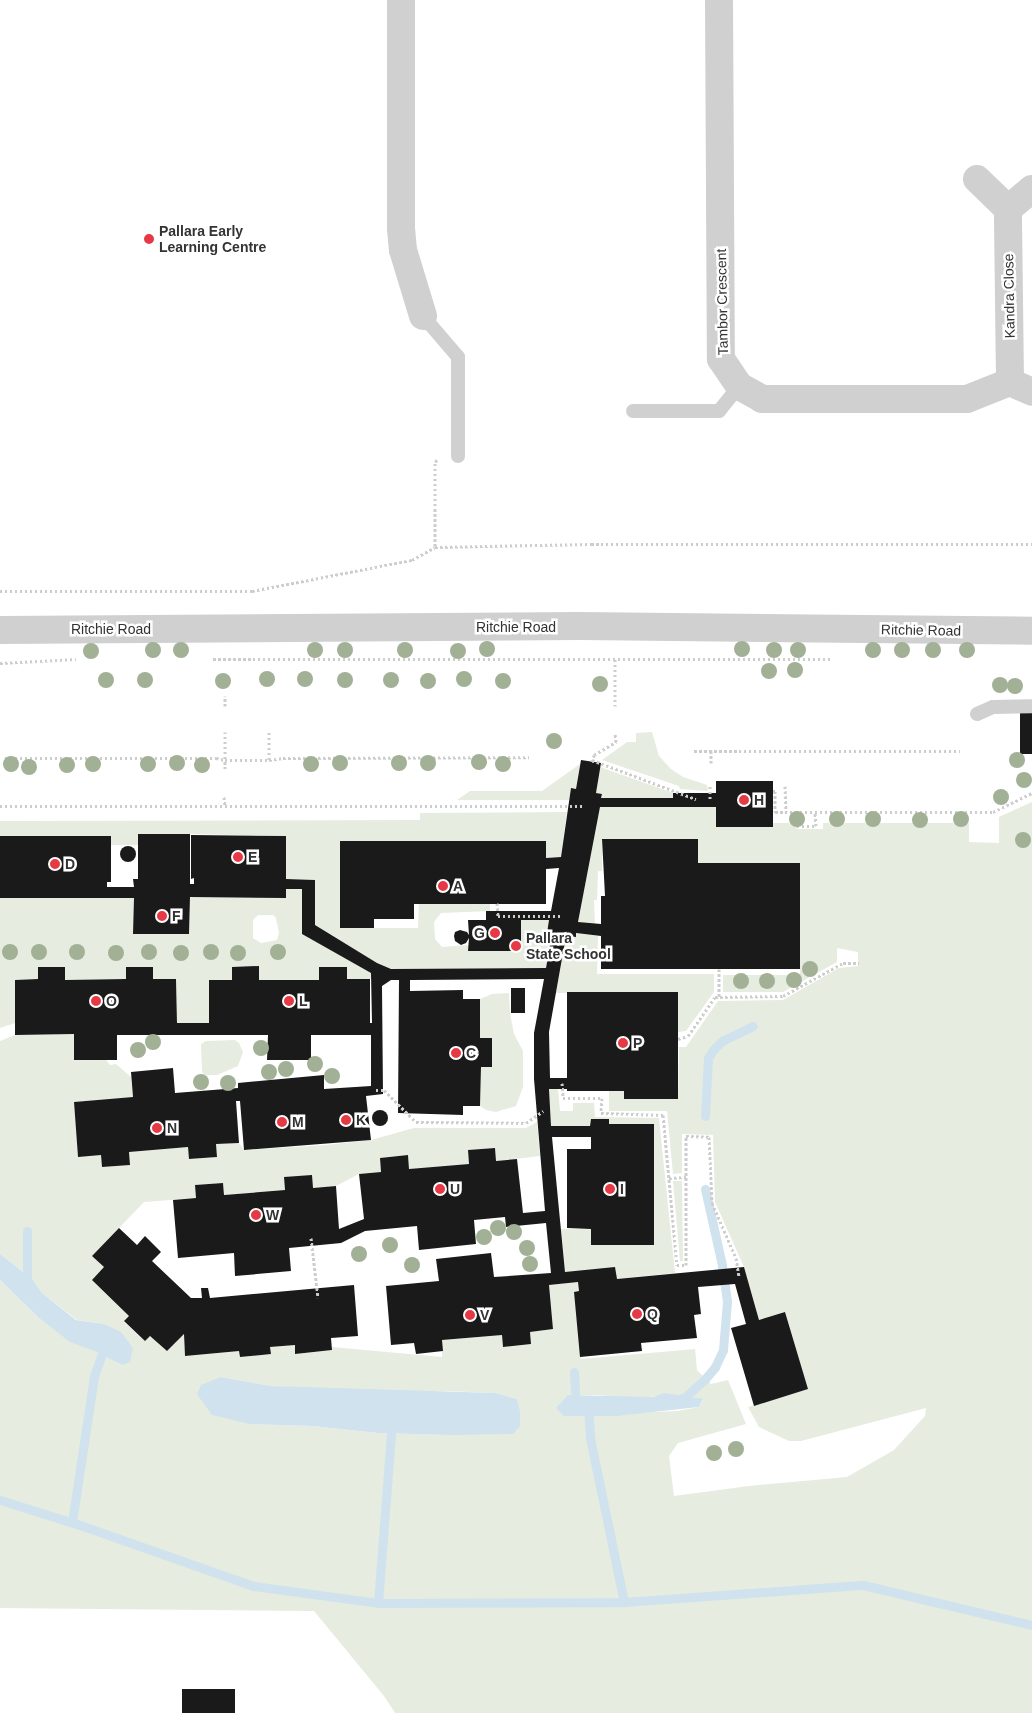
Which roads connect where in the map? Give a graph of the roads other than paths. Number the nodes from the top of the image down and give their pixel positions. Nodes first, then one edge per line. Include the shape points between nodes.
1 (402, 0) edge
2 (719, 0) edge
3 (978, 179) dead end
4 (1032, 189) edge
5 (1008, 210) junction
6 (423, 316) joint
7 (739, 386) junction
8 (1021, 387) edge
9 (633, 411) dead end
10 (458, 456) road end
11 (0, 630) edge
12 (1032, 631) edge
13 (1032, 706) edge
14 (977, 714) dead end

1 - 6 street via 401,228 403,250
2 - 7 street, Tambor Crescent via 721,359
3 - 5 street
4 - 5 street
5 - 8 street, Kandra Close
6 - 10 lane via 458,358
7 - 8 street, Tambor Crescent via 762,399 967,399
7 - 9 lane via 719,411
11 - 12 street, Ritchie Road via 580,626
13 - 14 lane via 993,707

